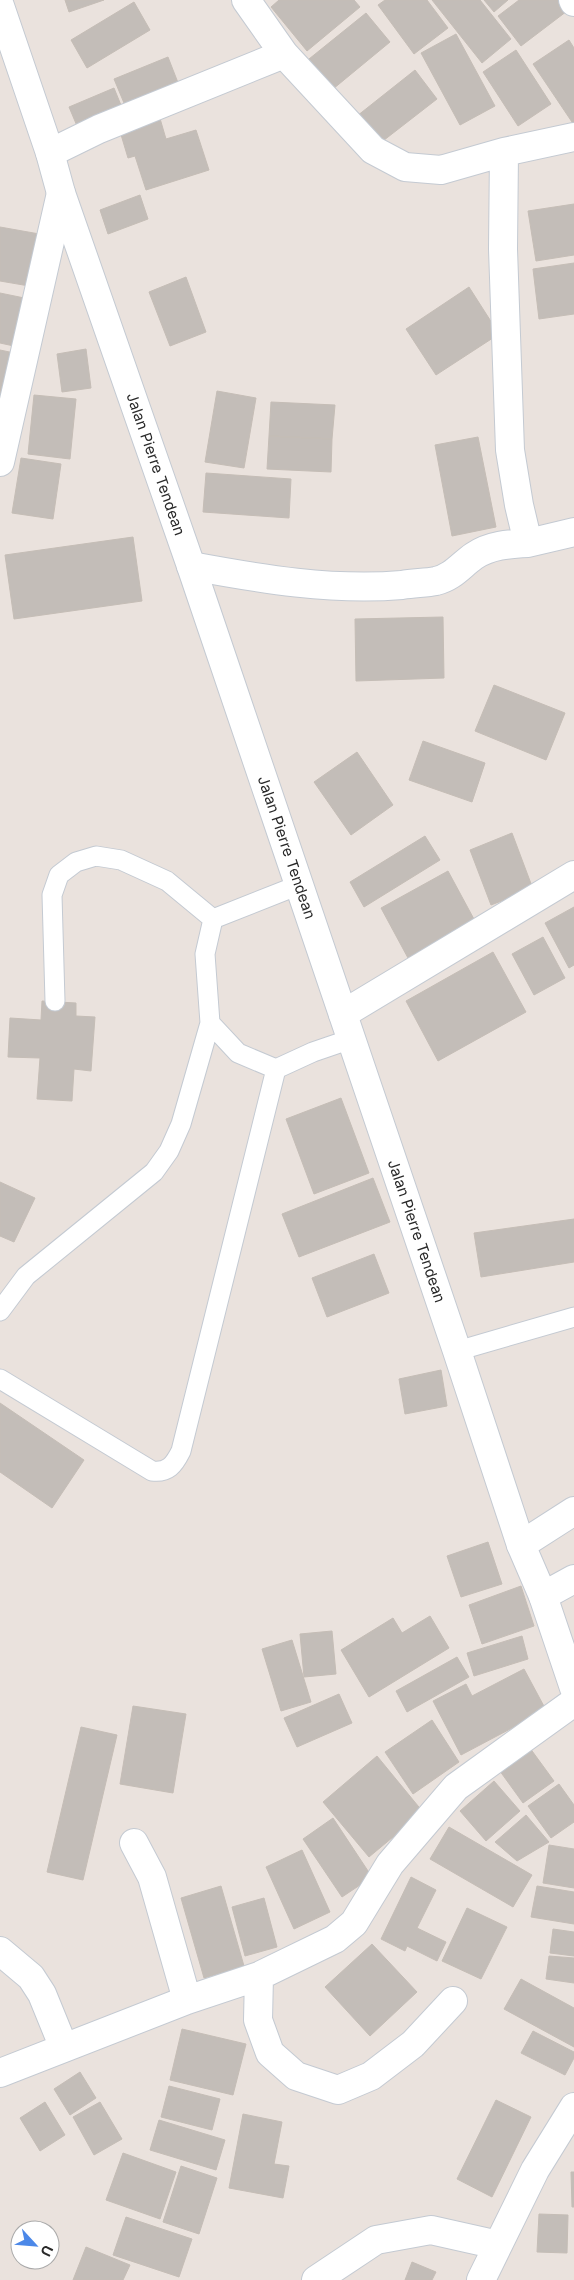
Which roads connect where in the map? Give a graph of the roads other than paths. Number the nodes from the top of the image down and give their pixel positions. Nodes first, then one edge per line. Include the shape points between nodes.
1 (246, 0) edge
2 (0, 6) edge
3 (284, 54) junction
4 (574, 136) edge
5 (504, 152) junction
6 (50, 153) junction
7 (61, 193) junction
8 (0, 462) edge
9 (574, 532) edge
10 (528, 543) junction
11 (191, 566) junction
12 (574, 875) edge
13 (299, 885) junction
14 (213, 918) junction
15 (55, 1001) dead end
16 (210, 1023) junction
17 (347, 1026) junction
18 (276, 1069) junction
19 (0, 1311) edge
20 (574, 1317) edge
21 (457, 1351) junction
22 (0, 1379) edge
23 (574, 1511) edge
24 (520, 1545) junction
25 (574, 1579) edge
26 (543, 1596) junction
27 (574, 1688) edge
28 (574, 1702) edge
29 (134, 1842) dead end
30 (0, 1951) edge
31 (259, 1976) junction
32 (187, 2000) junction
33 (453, 2000) dead end
34 (64, 2048) junction
35 (0, 2072) edge
36 (574, 2108) edge
37 (498, 2245) junction
38 (316, 2280) edge
39 (482, 2280) edge

1 - 3 street
2 - 6 street, Jalan Pierre Tendean
3 - 5 street via 373,150 405,167 441,170
3 - 6 street via 99,129
4 - 5 street
5 - 10 street via 503,249 510,450
6 - 7 street, Jalan Pierre Tendean
7 - 8 street
7 - 11 street, Jalan Pierre Tendean
9 - 10 street
10 - 11 street via 487,548 456,573 437,581 380,587 265,580
11 - 13 street, Jalan Pierre Tendean
12 - 17 street
13 - 14 lane
13 - 17 street, Jalan Pierre Tendean
14 - 15 lane via 167,881 121,860 96,856 76,862 59,875 52,895
14 - 16 lane via 205,954
16 - 18 lane via 238,1053
16 - 19 lane via 181,1124 169,1151 154,1172 26,1276
17 - 18 lane via 313,1052
17 - 21 street, Jalan Pierre Tendean
18 - 22 lane via 182,1451 174,1466 160,1472 152,1471
20 - 21 lane
21 - 24 street, Jalan Pierre Tendean
23 - 24 street
24 - 26 street, Jalan Pierre Tendean
25 - 26 street
26 - 27 street, Jalan Pierre Tendean
28 - 31 street via 456,1786 390,1864 354,1923 335,1940
29 - 32 street via 152,1877
30 - 34 street via 31,1977 42,1994
31 - 32 street
31 - 33 street via 258,2020 270,2053 296,2076 338,2090 371,2076 414,2044
32 - 34 street
34 - 35 street
36 - 37 street via 535,2170
37 - 38 street via 431,2230 376,2240
37 - 39 street

